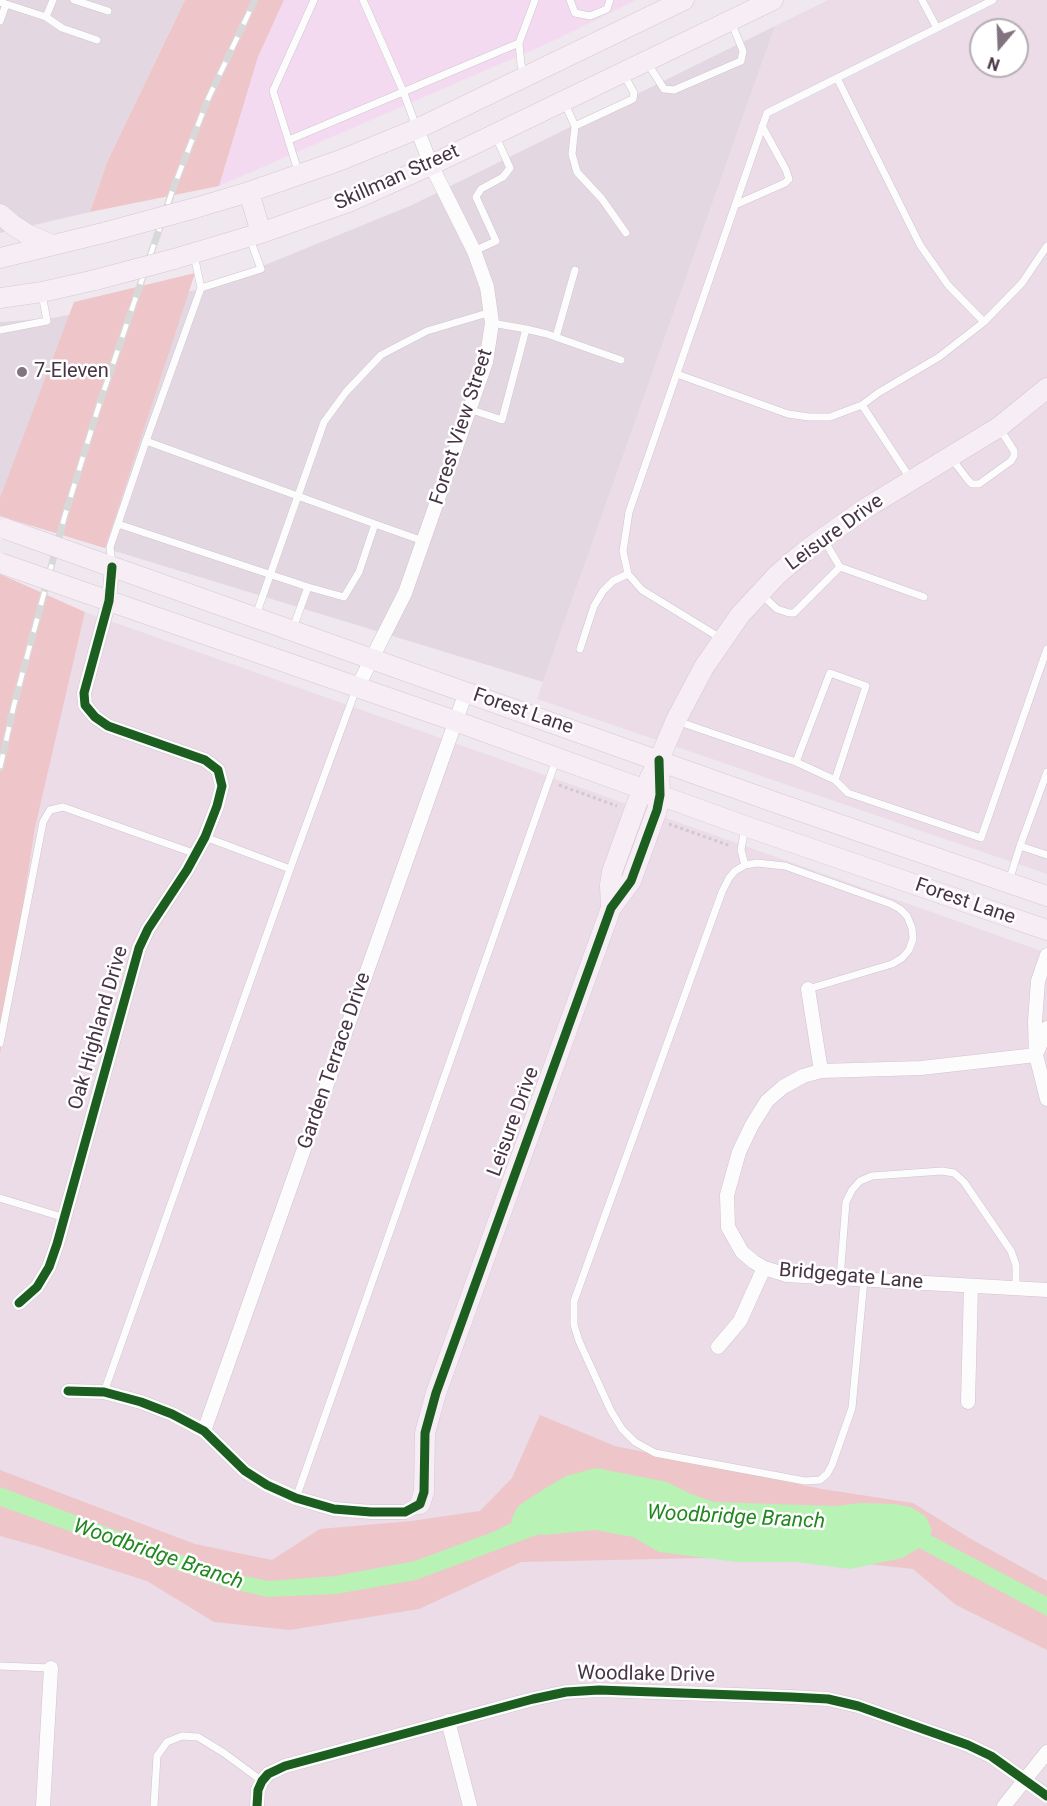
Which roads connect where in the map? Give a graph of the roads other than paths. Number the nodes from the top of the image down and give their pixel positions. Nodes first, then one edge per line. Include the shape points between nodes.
1 (53, 0) edge
2 (74, 0) edge
3 (314, 0) edge
4 (363, 0) edge
5 (535, 0) edge
6 (570, 0) edge
7 (610, 0) edge
8 (684, 0) edge
9 (773, 0) edge
10 (922, 0) edge
11 (993, 0) edge
12 (3, 3) edge
13 (108, 11) dead end
14 (46, 17) junction
15 (730, 20) junction
16 (0, 21) edge
17 (937, 28) junction
18 (97, 40) dead end
19 (519, 43) junction
20 (647, 61) junction
21 (623, 73) junction
22 (526, 76) junction
23 (837, 78) junction
24 (403, 91) junction
25 (564, 101) junction
26 (575, 126) junction
27 (762, 126) junction
28 (417, 129) junction
29 (495, 134) junction
30 (289, 140) junction
31 (431, 165) junction
32 (300, 174) junction
33 (249, 192) junction
34 (735, 205) junction
35 (0, 214) edge
36 (626, 233) dead end
37 (255, 235) junction
38 (52, 245) junction
39 (1047, 246) edge
40 (474, 251) junction
41 (194, 253) junction
42 (0, 258) edge
43 (575, 270) dead end
44 (201, 288) junction
45 (42, 292) junction
46 (0, 298) edge
47 (492, 318) junction
48 (984, 322) junction
49 (526, 329) junction
50 (0, 330) edge
51 (556, 337) junction
52 (621, 360) dead end
53 (677, 374) junction
54 (1046, 392) edge
55 (862, 405) junction
56 (470, 409) junction
57 (999, 427) junction
58 (146, 441) junction
59 (951, 457) junction
60 (911, 480) junction
61 (297, 496) junction
62 (118, 524) junction
63 (375, 524) junction
64 (3, 528) edge
65 (823, 537) junction
66 (423, 541) junction
67 (0, 563) edge
68 (104, 564) junction
69 (840, 567) junction
70 (270, 574) junction
71 (628, 574) junction
72 (308, 587) junction
73 (760, 593) junction
74 (924, 597) dead end
75 (109, 601) junction
76 (255, 618) junction
77 (293, 631) junction
78 (722, 639) junction
79 (580, 649) dead end
80 (1047, 649) edge
81 (371, 658) junction
82 (357, 688) junction
83 (466, 692) junction
84 (676, 720) junction
85 (455, 721) junction
86 (557, 758) junction
87 (659, 760) junction
88 (796, 762) junction
89 (1047, 772) edge
90 (835, 780) junction
91 (651, 792) junction
92 (745, 826) junction
93 (205, 837) junction
94 (1020, 846) junction
95 (196, 854) junction
96 (1047, 855) edge
97 (745, 865) junction
98 (290, 868) junction
99 (1008, 882) junction
100 (1047, 896) edge
101 (1047, 930) edge
102 (1047, 955) edge
103 (808, 989) joint
104 (1047, 1028) edge
105 (0, 1043) edge
106 (1036, 1055) junction
107 (821, 1071) junction
108 (1047, 1099) edge
109 (0, 1198) edge
110 (65, 1218) junction
111 (764, 1268) junction
112 (840, 1278) junction
113 (864, 1281) junction
114 (971, 1286) junction
115 (1016, 1288) junction
116 (1047, 1290) edge
117 (19, 1303) dead end
118 (718, 1347) dead end
119 (68, 1391) dead end
120 (104, 1392) junction
121 (968, 1402) dead end
122 (204, 1431) junction
123 (296, 1498) junction
124 (420, 1504) joint
125 (0, 1666) edge
126 (51, 1668) joint
127 (448, 1721) junction
128 (1047, 1752) edge
129 (1024, 1780) junction
130 (262, 1781) junction
131 (1047, 1796) edge
132 (43, 1806) edge
133 (154, 1806) edge
134 (257, 1806) edge
135 (470, 1806) edge
136 (1004, 1806) edge

1 - 14 lane
2 - 13 lane
3 - 30 lane via 273,91
4 - 24 lane
5 - 19 lane
6 - 7 lane via 575,13 590,16 607,9
8 - 22 main road, Skillman Street
9 - 15 main road, Skillman Street
10 - 17 lane
11 - 17 lane
12 - 14 lane
12 - 16 lane
14 - 18 lane
15 - 20 main road, Skillman Street
15 - 20 lane via 743,51 741,61 674,90 664,88
17 - 23 lane
19 - 22 lane
19 - 24 lane
20 - 21 main road, Skillman Street
21 - 25 main road, Skillman Street
21 - 26 lane via 634,93 633,99
22 - 28 main road, Skillman Street
23 - 27 lane via 767,113
23 - 48 lane via 920,245 948,285
24 - 28 lane
24 - 30 lane
25 - 26 lane
25 - 29 main road, Skillman Street
26 - 36 lane via 572,154 577,172
27 - 34 lane
27 - 34 lane via 789,179
28 - 31 street, Forest View Street
28 - 32 main road, Skillman Street
29 - 31 main road, Skillman Street
29 - 40 lane via 510,168 476,197 496,242
30 - 32 lane
31 - 37 main road, Skillman Street via 351,201
31 - 40 street, Forest View Street
32 - 33 main road, Skillman Street
33 - 37 main road
33 - 38 main road, Skillman Street, bridge
34 - 53 lane
35 - 38 main road via 27,234
37 - 41 main road, Skillman Street
37 - 44 lane via 261,269
38 - 42 main road, Skillman Street
39 - 48 lane via 1022,283
40 - 47 street, Forest View Street via 487,287
41 - 44 lane
41 - 45 main road, Skillman Street, bridge
43 - 51 lane
44 - 58 lane
45 - 46 main road, Skillman Street
45 - 50 lane via 47,321
47 - 49 lane
47 - 56 street, Forest View Street via 486,362
47 - 61 lane via 427,331 381,355 324,422
48 - 55 lane via 939,357
49 - 51 lane
49 - 56 lane via 502,420
51 - 52 lane
53 - 55 lane via 788,414 830,417
53 - 71 lane via 629,512 623,550
54 - 57 main road, Leisure Drive
55 - 60 lane
56 - 66 street, Forest View Street
57 - 59 main road, Leisure Drive
57 - 59 lane via 1014,456 979,484 972,484
58 - 61 lane
58 - 62 lane
59 - 60 main road, Leisure Drive
60 - 65 main road, Leisure Drive
61 - 63 lane
61 - 70 lane
62 - 68 lane
62 - 70 lane
63 - 66 lane
63 - 72 lane via 358,572 344,597
64 - 68 main road, Forest Lane, bridge
65 - 69 lane
65 - 73 main road, Leisure Drive
66 - 81 street, Forest View Street via 405,593
67 - 75 main road, Forest Lane, bridge
68 - 75 street, Oak Highland Drive
68 - 76 main road, Forest Lane
69 - 73 lane via 794,613 777,609
69 - 74 lane
70 - 72 lane
70 - 76 lane
71 - 78 lane via 642,590
71 - 79 lane via 603,591
72 - 77 lane
73 - 78 main road, Leisure Drive
75 - 82 main road, Forest Lane
75 - 93 street, Oak Highland Drive via 84,693 85,705 108,726 206,760 218,771 222,786
76 - 77 main road, Forest Lane
77 - 81 main road, Forest Lane
78 - 84 main road, Leisure Drive
80 - 90 lane via 981,838 848,793
81 - 82 street, Forest View Street
81 - 83 main road, Forest Lane
82 - 85 main road, Forest Lane
82 - 98 lane
83 - 85 street, Garden Terrace Drive
83 - 87 main road, Forest Lane
84 - 87 main road, Leisure Drive
84 - 88 lane
85 - 86 main road, Forest Lane
85 - 122 street, Garden Terrace Drive
86 - 91 main road, Forest Lane
86 - 123 lane
87 - 91 main road, Leisure Drive
87 - 99 main road, Forest Lane
88 - 90 lane
88 - 90 lane via 830,673 866,686
89 - 94 lane
91 - 92 main road, Forest Lane
91 - 124 main road, Leisure Drive via 657,810 631,881 610,908 436,1393 425,1433 424,1492
92 - 97 lane via 741,850
92 - 101 main road, Forest Lane
93 - 95 street, Oak Highland Drive
93 - 98 lane
94 - 96 lane
94 - 99 lane
95 - 105 lane via 63,807 50,810 43,822
95 - 110 street, Oak Highland Drive via 140,948
97 - 103 lane via 785,866 891,904 908,916 913,939 902,958
97 - 113 lane via 729,878 722,892 574,1301 574,1325 611,1411 635,1442 655,1453 805,1481 820,1480 832,1465 852,1408
98 - 120 lane
99 - 100 main road, Forest Lane
102 - 106 street via 1036,998
103 - 107 street
104 - 106 street
106 - 107 street, Bridgegate Lane via 921,1068
106 - 108 street
107 - 111 street, Bridgegate Lane via 783,1087 767,1101 740,1152 727,1195 728,1227 742,1252
109 - 110 lane
110 - 117 street, Oak Highland Drive via 49,1267 37,1287
111 - 112 street, Bridgegate Lane via 787,1275
111 - 118 street via 740,1321
112 - 113 street, Bridgegate Lane
112 - 115 lane via 846,1202 852,1190 872,1176 942,1171 954,1173 964,1182 1011,1251 1016,1265
113 - 114 street, Bridgegate Lane
114 - 115 street, Bridgegate Lane
114 - 121 street
115 - 116 street, Bridgegate Lane
119 - 120 street
120 - 122 street via 172,1414
122 - 123 street via 246,1471
123 - 124 street via 334,1509 371,1512 405,1512
125 - 126 lane
126 - 132 street
127 - 129 street, Woodlake Drive via 566,1692 828,1700 858,1706 968,1745
127 - 130 street, Woodlake Drive via 285,1766
127 - 135 street
128 - 129 street
129 - 131 street, Woodlake Drive
129 - 136 street
130 - 133 lane via 198,1737 182,1736 167,1742 157,1756
130 - 134 street

